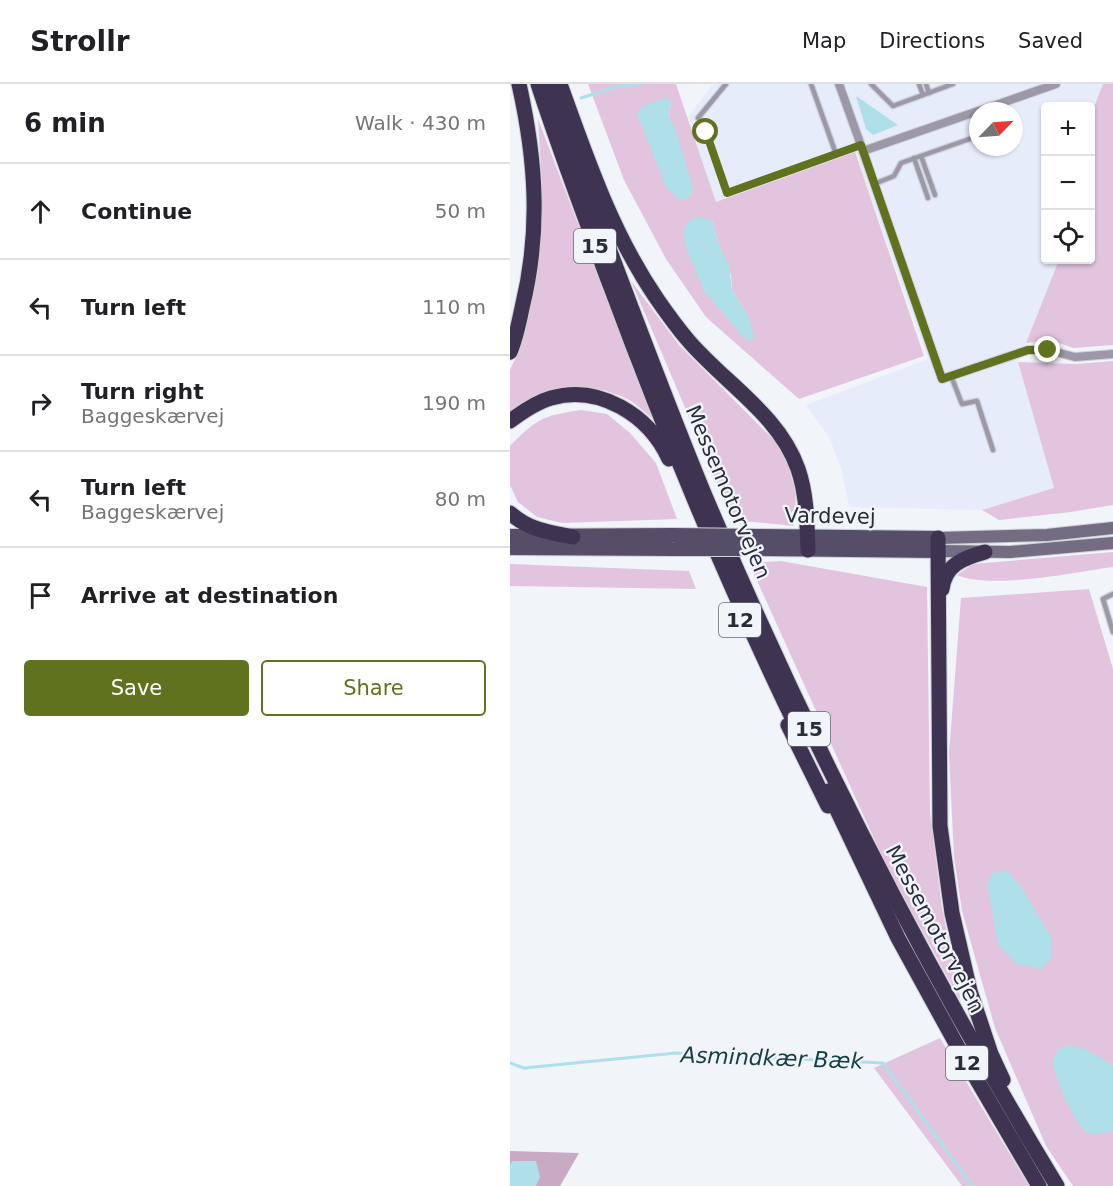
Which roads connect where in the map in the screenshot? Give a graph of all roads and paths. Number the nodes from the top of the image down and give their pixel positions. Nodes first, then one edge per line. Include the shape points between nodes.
1 (519, 84) edge
2 (538, 84) edge
3 (550, 84) edge
4 (560, 84) edge
5 (726, 84) edge
6 (811, 84) edge
7 (839, 84) edge
8 (871, 84) edge
9 (919, 84) edge
10 (926, 84) edge
11 (1056, 84) edge
12 (949, 85) edge
13 (941, 86) edge
14 (930, 93) junction
15 (923, 95) junction
16 (1009, 102) edge
17 (969, 114) edge
18 (698, 118) dead end
19 (706, 132) dead end
20 (969, 139) edge
21 (862, 148) junction
22 (836, 154) junction
23 (921, 156) junction
24 (914, 158) junction
25 (874, 184) junction
26 (935, 195) dead end
27 (928, 198) dead end
28 (510, 352) edge
29 (1113, 354) edge
30 (951, 376) junction
31 (662, 406) junction
32 (514, 420) edge
33 (993, 450) dead end
34 (510, 513) edge
35 (1113, 528) edge
36 (510, 537) edge
37 (573, 537) junction
38 (674, 542) junction
39 (808, 543) junction
40 (1113, 543) edge
41 (938, 545) junction
42 (510, 548) edge
43 (985, 552) junction
44 (1113, 594) edge
45 (938, 616) junction
46 (1113, 632) edge
47 (898, 938) junction
48 (1034, 1148) junction
49 (1039, 1186) edge
50 (1057, 1186) edge

1 - 28 highway via 533,156 536,197 527,291
2 - 31 highway, Messemotorvejen / 15 via 578,199
3 - 31 highway, Messemotorvejen / 15
4 - 39 highway via 614,226 636,267 687,339 762,414 792,454 804,491
5 - 18 lane
6 - 22 lane
7 - 21 street
8 - 15 lane via 893,106
9 - 15 lane
10 - 14 lane
11 - 16 street
12 - 13 lane
13 - 14 lane
14 - 15 lane
17 - 21 street
19 - 22 lane via 727,193
20 - 23 lane
21 - 22 lane
21 - 25 street
23 - 24 lane
23 - 26 lane
24 - 25 lane via 901,163 894,176
24 - 27 lane
25 - 30 street via 942,379
29 - 30 street via 1075,357 1028,350
30 - 33 lane via 962,404 977,401
31 - 47 highway, Messemotorvejen / 15 via 729,579
31 - 48 highway, Messemotorvejen / 15 via 855,823 966,1032
32 - 47 highway, 12 via 550,398 576,394 604,399 628,410 647,427 665,452 790,730
34 - 37 highway via 540,531
35 - 41 street, Vardevej
36 - 37 main road, Vardevej
37 - 38 main road, Vardevej
38 - 39 main road, Vardevej, bridge
38 - 42 main road, Vardevej
39 - 41 main road, Vardevej
40 - 43 street, Vardevej
41 - 43 street, Vardevej
41 - 45 highway, 12
43 - 45 highway via 956,563 949,570 943,580
44 - 46 lane via 1103,599
45 - 48 highway, 12 via 940,826 952,913 970,991 992,1054
47 - 49 highway, Messemotorvejen / 12
48 - 50 highway, Messemotorvejen / 12

